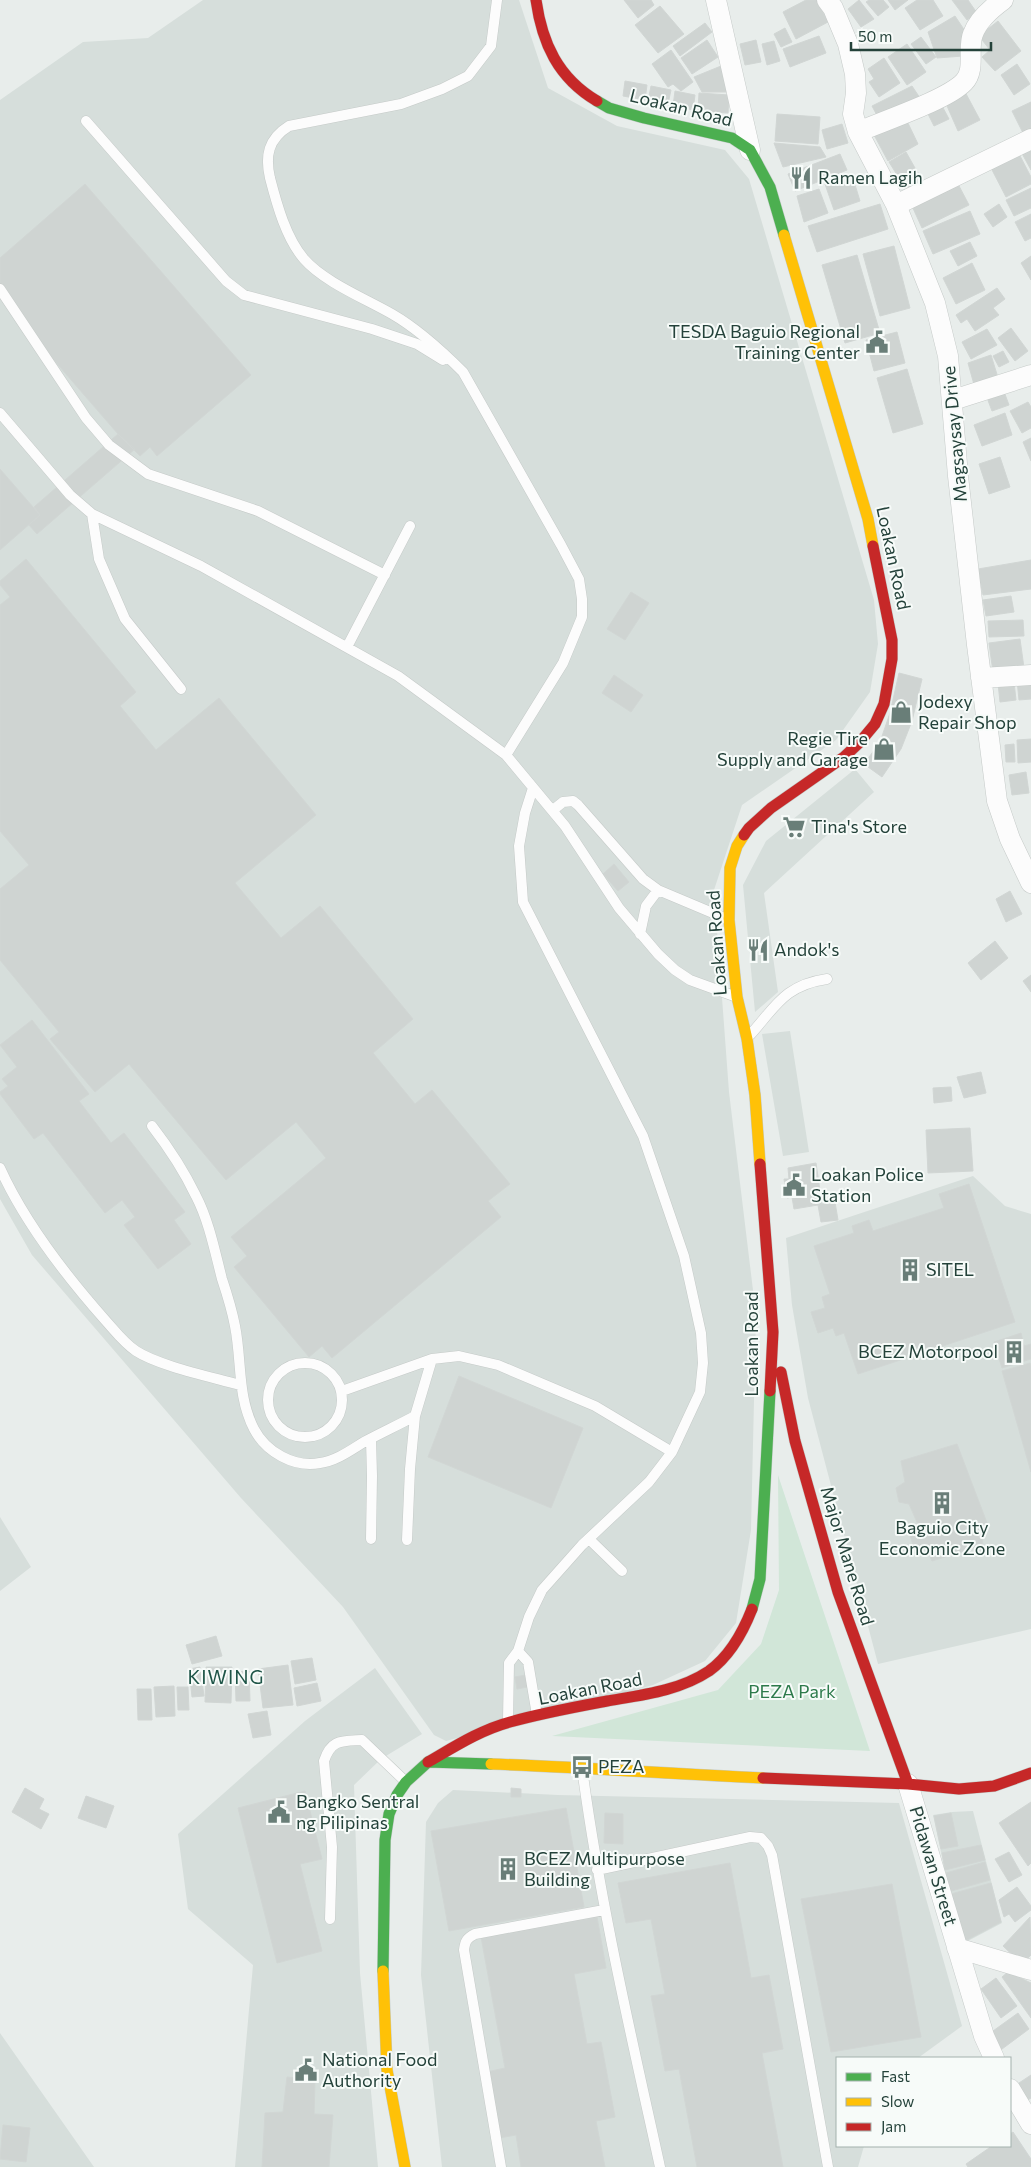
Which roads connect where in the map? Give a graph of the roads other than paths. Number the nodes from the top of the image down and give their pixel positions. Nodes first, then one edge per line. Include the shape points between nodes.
1 (497, 0) edge
2 (536, 0) edge
3 (716, 0) edge
4 (827, 0) edge
5 (1003, 0) edge
6 (86, 121) dead end
7 (858, 132) junction
8 (1031, 139) edge
9 (750, 150) junction
10 (896, 205) junction
11 (0, 289) edge
12 (463, 372) junction
13 (1031, 375) edge
14 (953, 400) junction
15 (0, 412) edge
16 (92, 514) junction
17 (410, 526) dead end
18 (385, 575) junction
19 (347, 648) junction
20 (1031, 675) edge
21 (981, 678) junction
22 (181, 689) dead end
23 (506, 755) junction
24 (533, 788) junction
25 (553, 810) junction
26 (1030, 879) edge
27 (658, 890) junction
28 (728, 920) junction
29 (640, 934) junction
30 (827, 979) dead end
31 (737, 997) junction
32 (747, 1038) junction
33 (152, 1126) dead end
34 (0, 1168) edge
35 (773, 1332) junction
36 (432, 1359) junction
37 (240, 1385) junction
38 (342, 1391) junction
39 (415, 1416) junction
40 (371, 1439) junction
41 (672, 1452) junction
42 (371, 1539) dead end
43 (589, 1539) junction
44 (408, 1540) dead end
45 (622, 1571) dead end
46 (518, 1651) junction
47 (538, 1716) junction
48 (508, 1722) junction
49 (428, 1762) junction
50 (582, 1767) junction
51 (1031, 1773) edge
52 (406, 1782) junction
53 (908, 1784) junction
54 (597, 1870) junction
55 (604, 1910) junction
56 (330, 1919) dead end
57 (958, 1948) junction
58 (1031, 1970) edge
59 (994, 2057) edge
60 (1011, 2091) edge
61 (1031, 2124) edge
62 (405, 2167) edge
63 (501, 2167) edge
64 (660, 2167) edge
65 (828, 2167) edge

1 - 12 lane via 491,46 468,76 401,104 288,126 274,137 267,164 277,204 304,259 356,295 393,314 443,352
2 - 9 main road, Loakan Road via 550,52 580,91 609,108 732,138
3 - 9 street
4 - 7 street, Magsaysay Drive via 848,44 855,74 853,114
5 - 7 street via 990,10 972,34 966,81 950,93
6 - 12 lane via 226,281 244,295 417,344
7 - 10 street, Magsaysay Drive
8 - 10 street
9 - 28 main road, Loakan Road via 770,187 868,519 892,640 892,668 884,704 875,724 860,742 844,757 771,808 749,828 737,846 730,868
10 - 14 street, Magsaysay Drive via 934,304 948,356
11 - 18 lane via 86,418 109,445 148,474 258,511
12 - 23 lane via 579,579 582,599 582,617 563,663
13 - 14 street
14 - 21 street, Magsaysay Drive via 958,476
15 - 16 lane via 70,495
16 - 19 lane via 201,566
16 - 22 lane via 100,559 125,619
17 - 18 lane
18 - 19 lane
19 - 23 lane via 398,676
20 - 21 street
21 - 26 street, Magsaysay Drive via 997,801 1010,839
23 - 24 lane
24 - 25 lane
24 - 41 lane via 519,846 522,902 643,1136 684,1256 702,1333 700,1392
25 - 27 lane via 569,800 578,805 643,879
25 - 29 lane
27 - 28 lane
27 - 29 lane via 646,906
28 - 31 main road, Loakan Road
29 - 31 lane via 670,965 690,980
30 - 32 lane via 795,987
31 - 32 main road, Loakan Road
32 - 35 main road, Loakan Road via 755,1095
33 - 37 lane via 173,1154 197,1198 206,1224 235,1324
34 - 37 lane via 42,1240 125,1342 136,1351 161,1362
35 - 47 main road, Loakan Road via 760,1579 754,1606 740,1638 710,1671 687,1684 655,1694
35 - 53 main road, Major Mane Road via 794,1441 838,1592
36 - 38 lane
36 - 39 lane
36 - 41 lane via 459,1356 498,1365 596,1406
37 - 40 lane via 254,1430 264,1445 282,1458 319,1464
38 - 38 lane via 342,1411 332,1428 317,1435 295,1436 278,1426 268,1409 269,1389 279,1372 296,1362 316,1363 332,1373
39 - 40 lane
39 - 44 lane
40 - 42 lane
41 - 43 lane via 649,1482
43 - 45 lane
43 - 46 lane via 542,1590
46 - 47 lane via 528,1662
46 - 48 lane via 510,1663
47 - 48 main road, Loakan Road
48 - 49 main road, Loakan Road via 469,1737
49 - 50 main road
49 - 52 main road, Loakan Road
50 - 53 main road
50 - 54 lane
51 - 53 main road via 994,1786 959,1789
52 - 56 lane via 362,1740 341,1741 328,1749 324,1761 332,1847
52 - 62 main road, Loakan Road via 396,1795 389,1814 385,1840 383,1971 386,2070
53 - 57 street, Pidawan Street
54 - 55 lane
54 - 65 lane via 750,1837 761,1838 768,1846
55 - 63 lane via 475,1934 465,1942
55 - 64 lane
57 - 58 street, Pidawan Street
57 - 59 street, Pidawan Street via 984,2036
60 - 61 street

